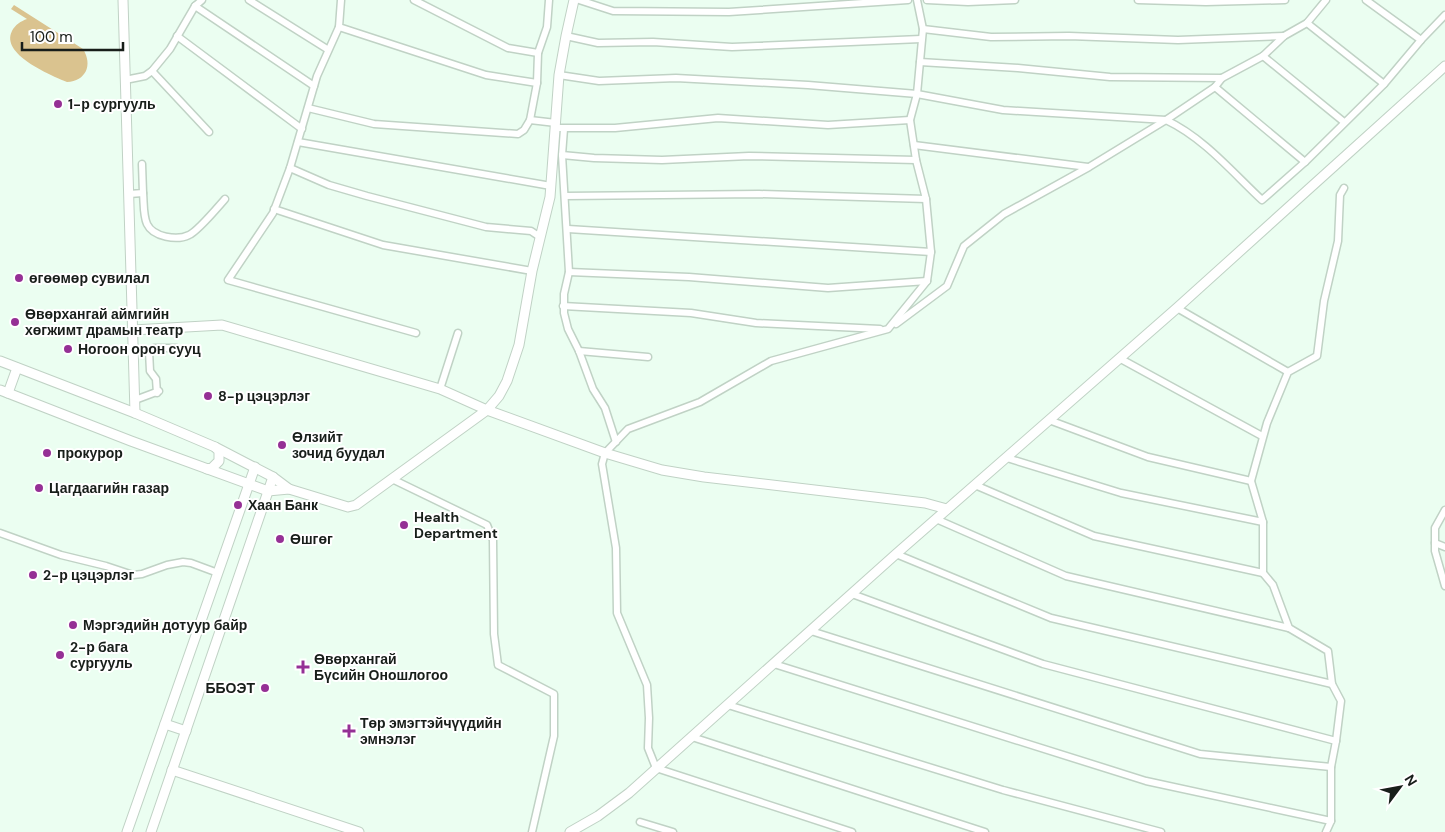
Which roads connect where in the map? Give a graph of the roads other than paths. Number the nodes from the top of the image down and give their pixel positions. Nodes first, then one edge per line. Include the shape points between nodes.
1 (123, 0) edge
2 (202, 0) edge
3 (249, 0) edge
4 (341, 0) edge
5 (414, 0) edge
6 (549, 0) edge
7 (574, 0) edge
8 (579, 0) edge
9 (908, 0) edge
10 (917, 0) edge
11 (927, 0) edge
12 (1015, 0) edge
13 (1138, 0) edge
14 (1285, 0) edge
15 (1326, 0) edge
16 (1366, 0) edge
17 (194, 6) junction
18 (1445, 15) edge
19 (1307, 23) junction
20 (338, 27) junction
21 (923, 29) junction
22 (177, 36) junction
23 (566, 36) junction
24 (1284, 36) junction
25 (921, 39) junction
26 (1421, 40) junction
27 (327, 50) junction
28 (538, 54) junction
29 (1263, 56) junction
30 (920, 62) junction
31 (1445, 66) edge
32 (152, 71) junction
33 (559, 74) junction
34 (1222, 78) junction
35 (125, 80) junction
36 (537, 83) junction
37 (1384, 84) junction
38 (314, 86) junction
39 (1215, 86) junction
40 (917, 94) junction
41 (308, 108) junction
42 (530, 120) junction
43 (910, 120) junction
44 (1166, 120) junction
45 (1344, 122) junction
46 (559, 126) junction
47 (302, 129) junction
48 (209, 132) dead end
49 (298, 142) junction
50 (914, 145) junction
51 (562, 155) junction
52 (916, 160) junction
53 (1305, 162) junction
54 (142, 164) dead end
55 (1089, 167) junction
56 (290, 168) junction
57 (551, 186) junction
58 (1344, 188) dead end
59 (143, 193) junction
60 (129, 194) junction
61 (565, 196) junction
62 (225, 199) dead end
63 (926, 199) junction
64 (274, 209) junction
65 (568, 229) junction
66 (540, 237) junction
67 (931, 252) junction
68 (532, 270) junction
69 (569, 272) junction
70 (927, 282) junction
71 (563, 306) junction
72 (1176, 308) junction
73 (888, 329) junction
74 (133, 330) junction
75 (416, 333) dead end
76 (458, 333) dead end
77 (176, 348) dead end
78 (579, 351) junction
79 (648, 357) dead end
80 (1119, 358) junction
81 (0, 361) edge
82 (17, 368) junction
83 (1288, 372) junction
84 (440, 389) junction
85 (4, 392) edge
86 (135, 400) junction
87 (487, 410) junction
88 (135, 413) junction
89 (1049, 420) junction
90 (1262, 436) junction
91 (616, 442) junction
92 (215, 447) junction
93 (605, 453) junction
94 (1007, 458) junction
95 (255, 467) junction
96 (207, 470) junction
97 (273, 477) junction
98 (392, 479) junction
99 (1251, 480) junction
100 (250, 484) junction
101 (975, 485) junction
102 (290, 489) junction
103 (268, 491) junction
104 (947, 509) junction
105 (1445, 510) edge
106 (936, 519) junction
107 (1263, 522) junction
108 (0, 533) edge
109 (1435, 543) junction
110 (1445, 547) edge
111 (896, 554) junction
112 (218, 573) junction
113 (1263, 573) junction
114 (1445, 586) edge
115 (852, 594) junction
116 (1289, 628) junction
117 (811, 632) junction
118 (774, 664) junction
119 (1332, 684) junction
120 (728, 706) junction
121 (165, 724) junction
122 (186, 730) junction
123 (692, 737) junction
124 (1336, 741) junction
125 (1331, 767) junction
126 (656, 768) junction
127 (172, 770) junction
128 (1331, 821) junction
129 (640, 822) dead end
130 (127, 832) edge
131 (151, 832) edge
132 (359, 832) edge
133 (532, 832) edge
134 (570, 832) edge
135 (673, 832) edge
136 (852, 832) edge
137 (985, 832) edge
138 (1161, 832) edge
139 (1326, 832) edge

1 - 35 street
2 - 17 street
3 - 27 street
4 - 20 street
5 - 28 street via 508,48
6 - 28 street
7 - 23 street
8 - 9 street via 613,11 728,12
10 - 21 street
11 - 12 street
13 - 14 street
15 - 19 street
16 - 26 street
17 - 22 street
17 - 38 street
18 - 26 street
19 - 24 street
19 - 37 street
20 - 27 street
20 - 36 street via 486,75
21 - 24 street via 991,37 1178,40
21 - 25 street
22 - 32 street
22 - 47 street
23 - 25 street via 598,43 653,42 732,47
23 - 33 street
24 - 29 street
25 - 30 street
26 - 37 street
27 - 38 street
28 - 36 street
29 - 34 street
29 - 45 street
30 - 34 street via 1110,77
30 - 40 street
31 - 72 street
32 - 35 street via 145,76
32 - 48 street
33 - 40 street via 599,81 676,78
33 - 46 street
34 - 39 street
35 - 60 street
36 - 42 street
37 - 45 street
38 - 41 street
39 - 44 street
39 - 53 street
40 - 43 street
40 - 44 street via 1003,110
41 - 42 street via 374,124 518,134
41 - 47 street
42 - 46 street
43 - 46 street via 828,125 718,118 616,128
43 - 50 street
44 - 53 street via 1184,128 1262,200
44 - 55 street
45 - 53 street
46 - 51 street
46 - 57 street
47 - 49 street
49 - 56 street
49 - 57 street
50 - 52 street
50 - 55 street
51 - 52 street via 662,160 748,156
51 - 61 street
52 - 63 street
54 - 59 street
55 - 73 street via 1004,214 964,246 948,286
56 - 64 street
56 - 66 street via 329,185 367,196 486,227 530,231
57 - 66 street
58 - 83 street via 1340,195 1338,241 1324,301 1317,356
59 - 60 street
59 - 62 street via 147,225 153,231 173,238 190,235
60 - 74 street
61 - 63 street via 759,194
61 - 65 street
63 - 67 street
64 - 68 street via 384,245
64 - 75 street via 228,280
65 - 67 street
65 - 69 street
66 - 68 street
67 - 70 street
68 - 87 street via 519,345 507,381
69 - 70 street via 828,288
69 - 71 street
70 - 73 street
71 - 73 street via 691,313 756,323
71 - 78 street via 568,329
72 - 80 street
72 - 83 street
73 - 91 street via 771,361 700,402 628,429
74 - 84 street via 222,325
74 - 86 street
76 - 84 street
77 - 86 street via 149,351 150,370 157,381 158,392
78 - 79 street
78 - 91 street via 593,388 605,408
80 - 89 street
80 - 90 street
81 - 82 street
82 - 85 street
82 - 88 street
83 - 90 street
84 - 87 street
85 - 96 street
86 - 88 street
87 - 93 street
87 - 98 street
88 - 92 street
89 - 94 street
89 - 99 street via 1148,457
90 - 99 street
91 - 93 street
92 - 95 street
92 - 96 street via 219,461 217,466
93 - 104 street via 662,470 704,477
93 - 126 street via 602,464 616,548 617,613 647,685 648,748
94 - 101 street
94 - 107 street via 1121,493
95 - 97 street
95 - 100 street
96 - 100 street
97 - 102 street
97 - 103 street
98 - 102 street via 356,505 348,507
98 - 133 street via 486,525 490,532 493,540 494,634 498,665 554,694 554,736
99 - 107 street
100 - 103 street
100 - 112 street
101 - 104 street
101 - 113 street via 1094,536
102 - 103 street
103 - 122 street
104 - 106 street
105 - 109 street via 1435,528
106 - 111 street
106 - 116 street via 1066,576
107 - 113 street
108 - 112 street via 134,575 183,562
109 - 110 street
109 - 114 street
111 - 115 street
111 - 119 street via 1051,618
112 - 121 street
113 - 116 street via 1273,585
115 - 117 street
115 - 124 street via 1044,664
116 - 119 street via 1328,651
117 - 118 street
117 - 125 street via 1200,754
118 - 120 street
118 - 128 street via 1146,781
119 - 124 street via 1341,701
120 - 123 street
120 - 138 street via 1003,790
121 - 122 street
121 - 130 street
122 - 127 street
123 - 126 street
123 - 137 street
124 - 125 street
125 - 128 street
126 - 134 street via 629,793
126 - 136 street
127 - 131 street
127 - 132 street
128 - 139 street
129 - 135 street

